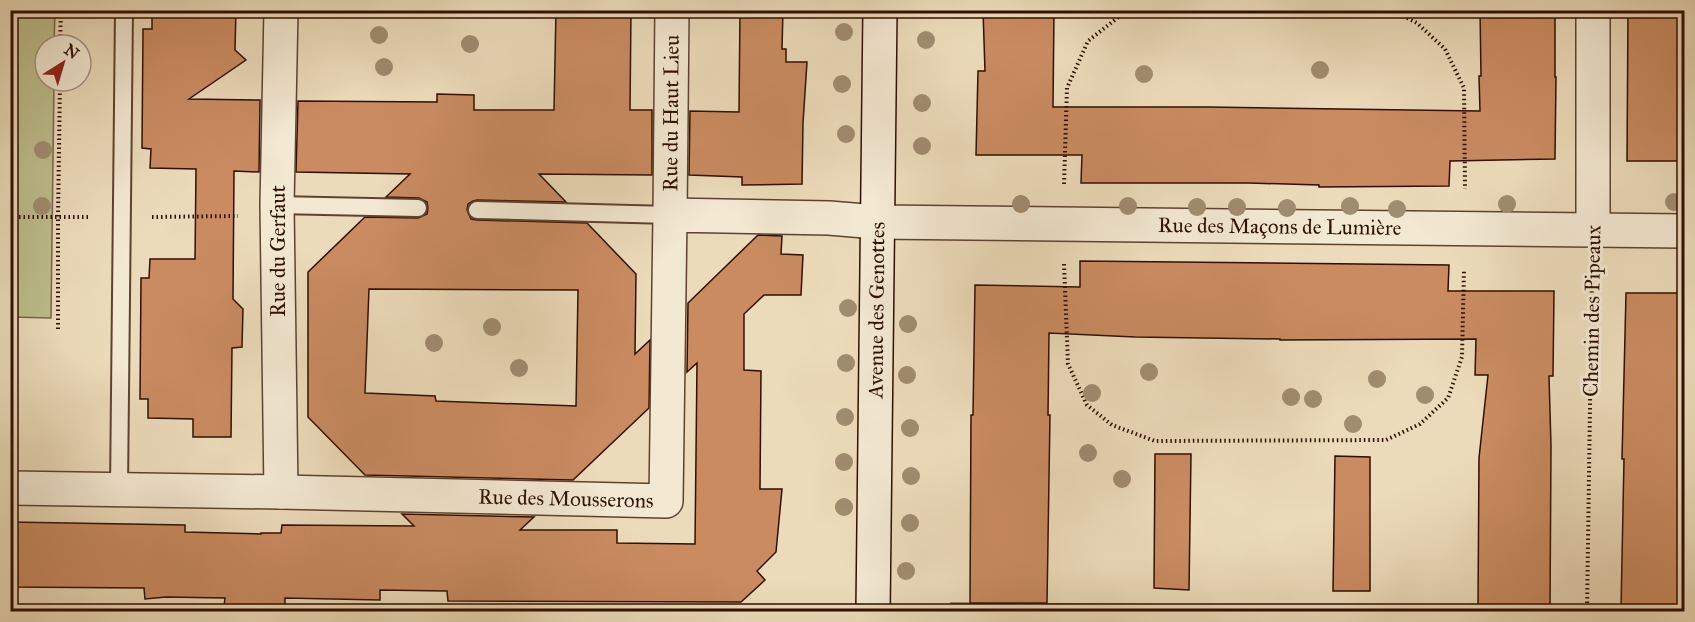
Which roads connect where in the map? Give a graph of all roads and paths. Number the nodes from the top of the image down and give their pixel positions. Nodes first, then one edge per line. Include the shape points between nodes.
1 (61, 10) edge
2 (124, 10) edge
3 (280, 10) edge
4 (672, 10) edge
5 (880, 10) edge
6 (1134, 10) edge
7 (1391, 10) edge
8 (1593, 10) edge
9 (60, 33) edge
10 (60, 93) edge
11 (418, 208) dead end
12 (477, 210) dead end
13 (277, 211) junction
14 (670, 215) junction
15 (10, 217) edge
16 (122, 217) junction
17 (58, 218) junction
18 (877, 222) junction
19 (1063, 224) junction
20 (1465, 228) junction
21 (1593, 230) junction
22 (1684, 231) edge
23 (58, 328) dead end
24 (10, 488) edge
25 (118, 489) junction
26 (280, 492) junction
27 (873, 612) edge
28 (1587, 612) edge

1 - 9 path
2 - 16 lane
3 - 13 street, Rue du Gerfaut
4 - 14 street, Rue du Haut Lieu
5 - 18 street, Avenue des Genottes
6 - 19 path via 1125,12 1088,41 1067,88
7 - 20 path via 1417,22 1445,49 1464,88
8 - 21 street, Chemin des Pipeaux
10 - 17 path
11 - 13 lane
12 - 14 lane
13 - 16 path
13 - 26 street, Rue du Gerfaut
14 - 18 street
14 - 26 street, Rue des Mousserons via 666,501
15 - 17 path
16 - 17 path
16 - 25 lane
17 - 23 path
18 - 19 street, Rue des Maçons de Lumière
18 - 27 street, Avenue des Genottes
19 - 20 street, Rue des Maçons de Lumière
19 - 20 path via 1068,364 1087,405 1112,425 1155,441 1386,440 1420,424 1448,398 1462,357
20 - 21 street, Rue des Maçons de Lumière
21 - 22 street, Rue des Maçons de Lumière
21 - 28 path, Chemin des Pipeaux
24 - 25 street, Rue des Mousserons
25 - 26 street, Rue des Mousserons

